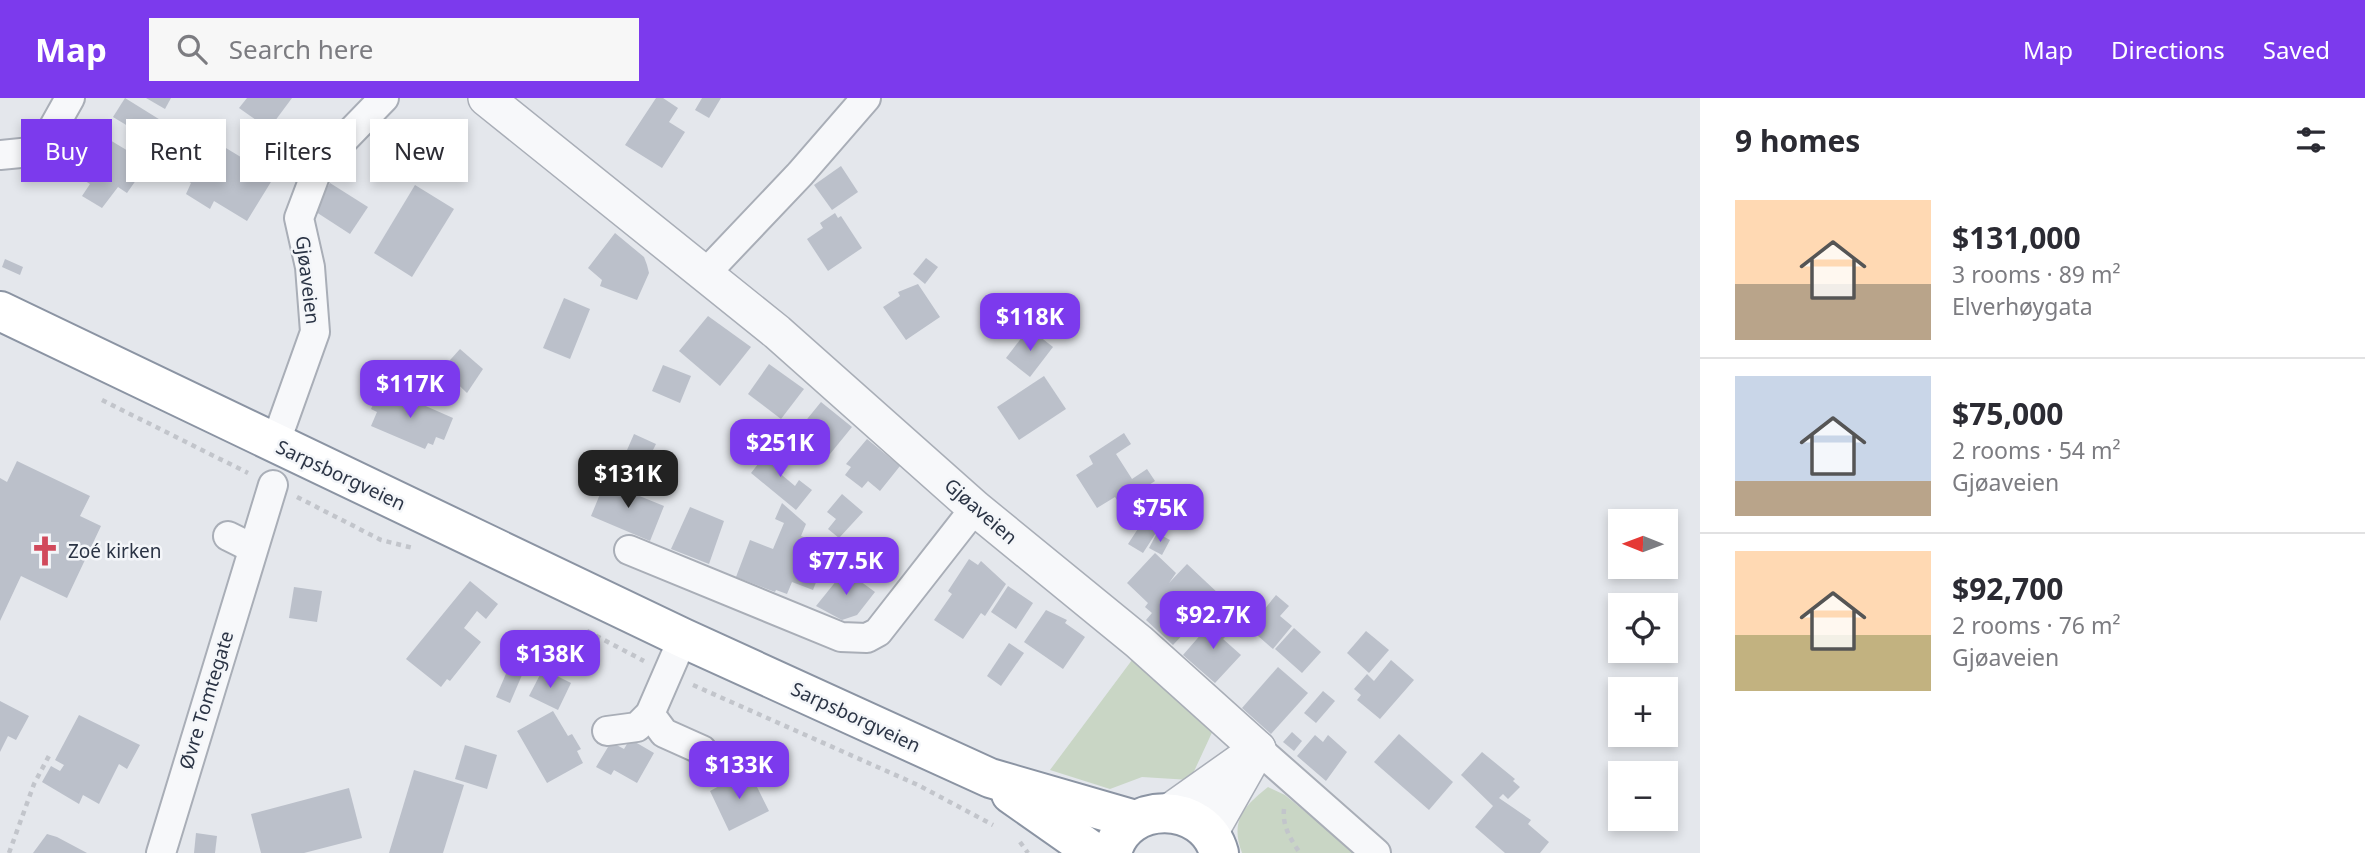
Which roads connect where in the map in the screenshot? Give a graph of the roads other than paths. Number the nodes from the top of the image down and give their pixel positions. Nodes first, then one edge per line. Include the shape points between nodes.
1 (70, 98) edge
2 (384, 98) edge
3 (486, 98) edge
4 (866, 98) edge
5 (0, 155) edge
6 (705, 274) junction
7 (0, 310) edge
8 (275, 444) junction
9 (273, 485) dead end
10 (975, 508) junction
11 (629, 550) dead end
12 (684, 638) junction
13 (650, 713) junction
14 (607, 731) dead end
15 (1258, 749) junction
16 (702, 750) dead end
17 (990, 778) junction
18 (1152, 816) junction
19 (1214, 843) edge
20 (161, 853) edge
21 (1095, 853) edge
22 (1111, 853) edge
23 (1376, 853) edge

1 - 5 street via 52,130 31,152
2 - 8 street, Gjøaveien via 319,165 299,218 310,267 315,332
3 - 6 street, Gjøaveien
4 - 6 street
6 - 10 street, Gjøaveien
7 - 8 highway, Sarpsborgveien
8 - 12 highway, Sarpsborgveien
9 - 20 street, Øvre Tomtegate via 240,542
10 - 11 street via 922,572 889,622 867,638 841,637
10 - 15 street, Gjøaveien via 1139,642
12 - 13 street
12 - 17 highway, Sarpsborgveien
13 - 14 street via 637,727
13 - 16 street via 664,733
15 - 18 street
15 - 19 street
15 - 23 street, Gjøaveien
17 - 18 highway, Sarpsborgveien
17 - 21 highway, Sarpsborgveien
18 - 19 highway, Sarpsborgveien via 1198,822
18 - 22 highway via 1122,832

